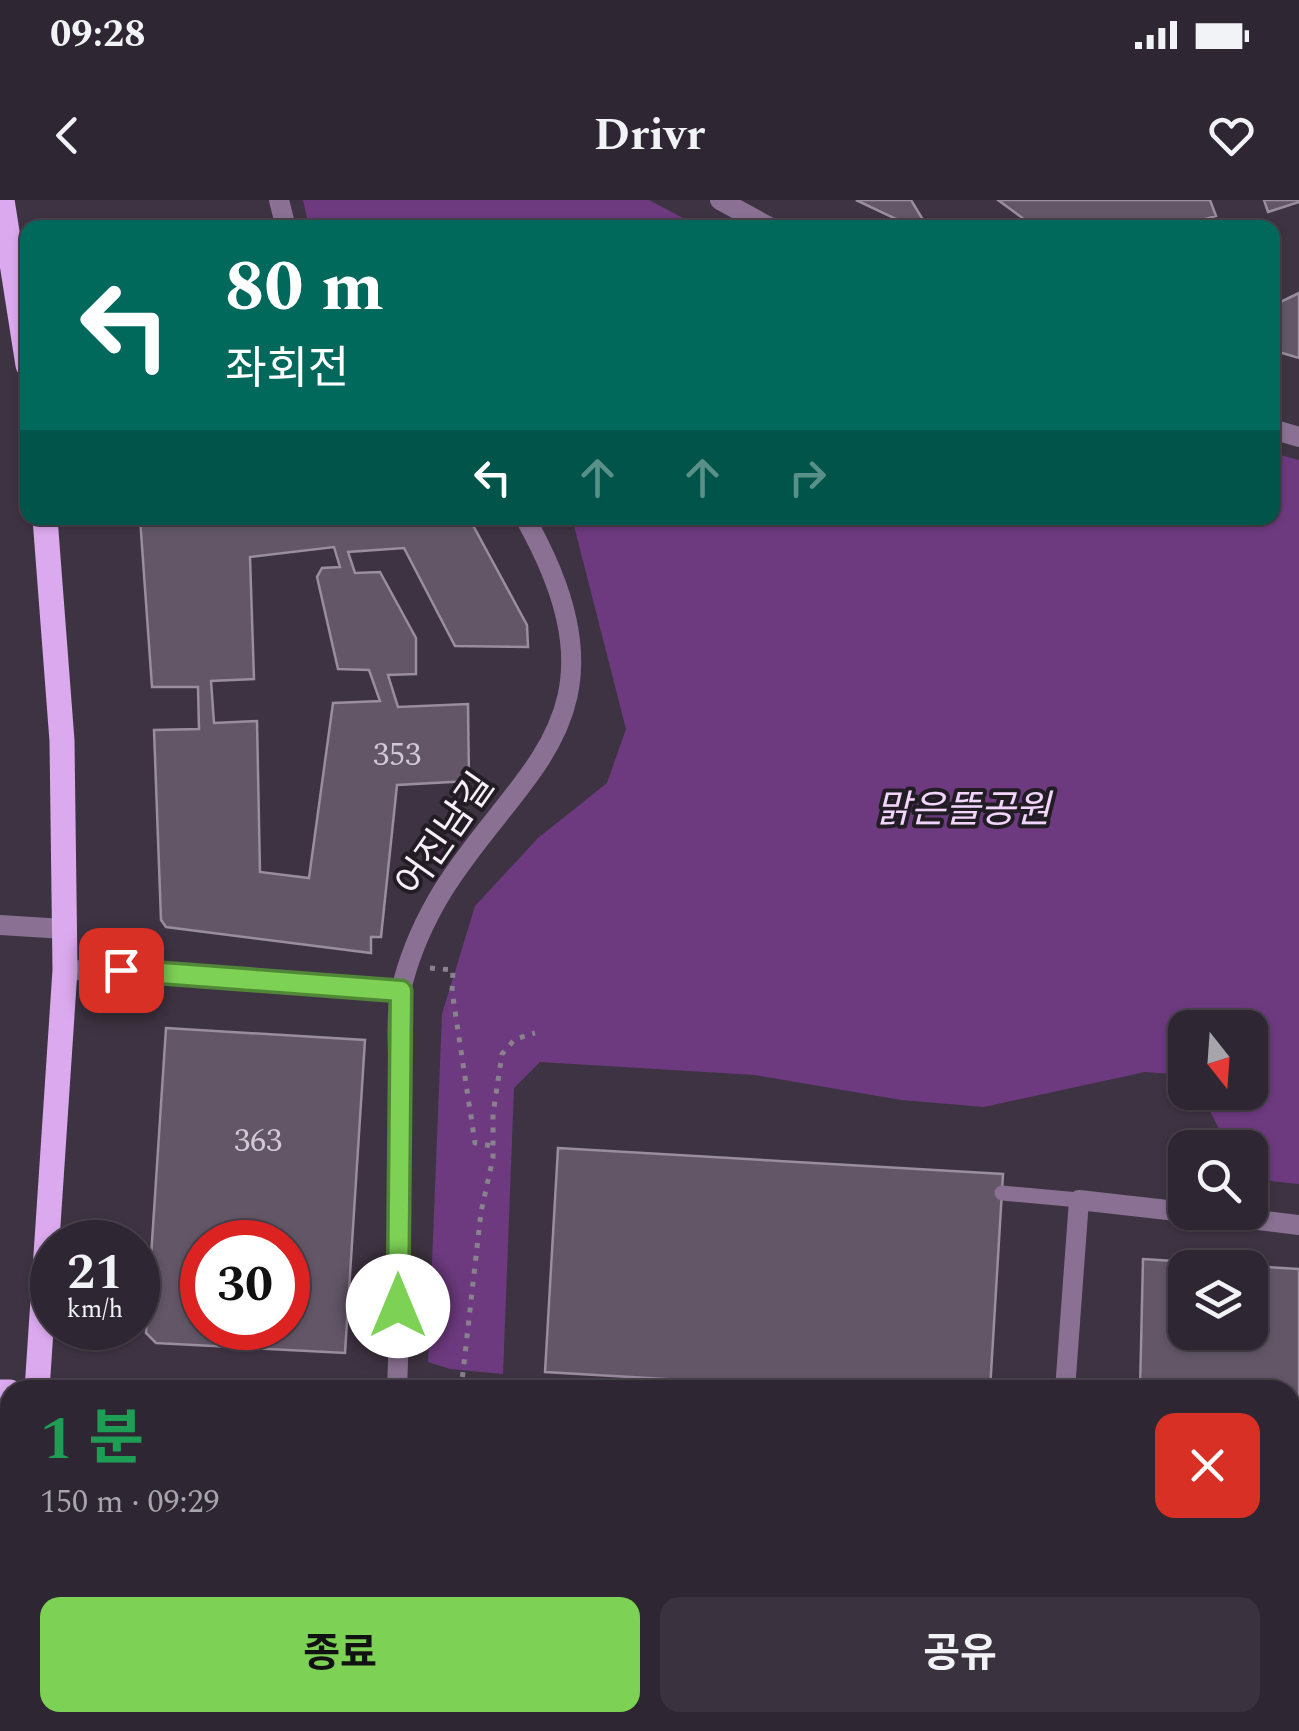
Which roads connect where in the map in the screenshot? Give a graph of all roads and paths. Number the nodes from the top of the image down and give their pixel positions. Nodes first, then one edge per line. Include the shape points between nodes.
1 (2, 200) edge
2 (720, 200) edge
3 (756, 220) edge
4 (20, 314) edge
5 (46, 525) edge
6 (528, 525) edge
7 (0, 925) edge
8 (64, 929) junction
9 (408, 966) junction
10 (65, 970) junction
11 (401, 991) junction
12 (534, 1033) dead end
13 (493, 1146) junction
14 (1002, 1193) dead end
15 (1079, 1200) junction
16 (1168, 1210) edge
17 (1268, 1221) edge
18 (1299, 1224) edge
19 (38, 1380) edge
20 (397, 1380) edge
21 (462, 1380) edge
22 (1065, 1380) edge

1 - 4 main road
2 - 3 street
5 - 8 main road via 62,741
6 - 9 street, 어진남길 via 565,605 573,651 568,700 553,739 517,795 438,898
7 - 8 street
8 - 10 main road
9 - 11 street, 어진남길
9 - 13 path via 453,970 475,1144
10 - 11 street
10 - 19 main road
11 - 20 street, 어진남길
12 - 13 path via 515,1039 502,1054
13 - 21 path
14 - 15 lane
15 - 16 street
15 - 22 street
17 - 18 street

